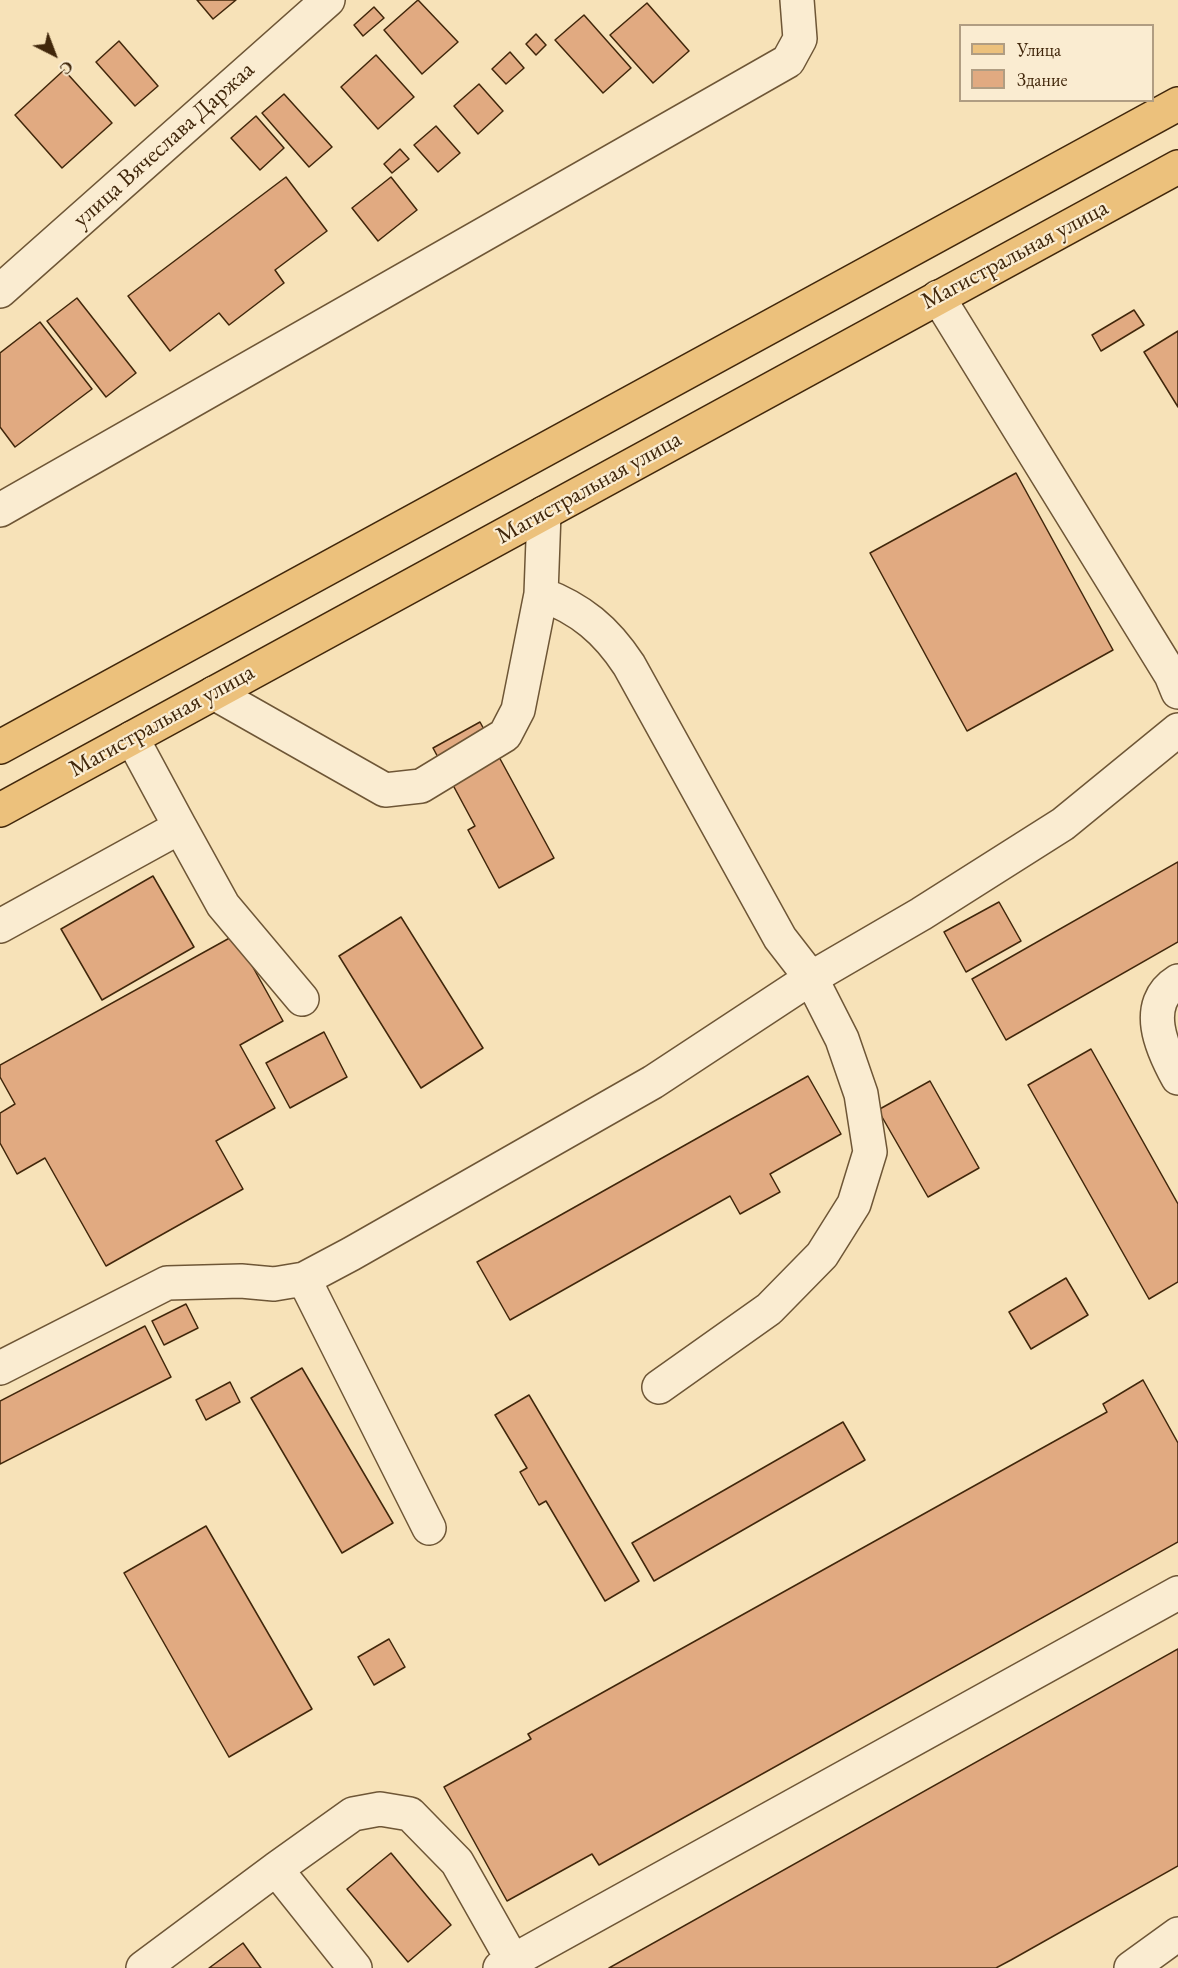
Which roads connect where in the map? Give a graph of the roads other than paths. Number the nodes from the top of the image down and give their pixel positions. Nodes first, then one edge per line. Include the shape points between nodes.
1 (328, 0) edge
2 (797, 0) edge
3 (1178, 104) edge
4 (1178, 167) edge
5 (0, 291) edge
6 (938, 297) junction
7 (0, 510) edge
8 (544, 513) junction
9 (541, 594) junction
10 (1178, 692) edge
11 (214, 693) junction
12 (1178, 730) edge
13 (132, 738) junction
14 (0, 747) edge
15 (0, 810) edge
16 (180, 827) junction
17 (0, 926) edge
18 (811, 978) junction
19 (1178, 981) edge
20 (302, 999) dead end
21 (1178, 1078) edge
22 (304, 1279) junction
23 (0, 1368) edge
24 (659, 1387) dead end
25 (429, 1528) dead end
26 (1178, 1593) edge
27 (276, 1869) junction
28 (1178, 1934) edge
29 (506, 1964) edge
30 (143, 1968) edge
31 (355, 1968) edge
32 (1131, 1968) edge

1 - 5 street, улица Вячеслава Даржаа
2 - 7 street via 800,39 788,61
3 - 14 main road
4 - 6 main road, Магистральная улица
6 - 8 main road, Магистральная улица
6 - 10 street
8 - 9 street
8 - 11 main road, Магистральная улица
9 - 11 street via 518,710 505,735 421,786 385,790
9 - 18 street via 566,603 612,639 780,938
11 - 13 main road, Магистральная улица
12 - 18 street via 1063,824
13 - 15 main road, Магистральная улица
13 - 16 street
16 - 17 street
16 - 20 street via 223,905
18 - 22 street via 653,1082
18 - 24 street via 842,1039 861,1094 870,1152 854,1204 822,1255 769,1309
19 - 21 street via 1162,999 1157,1023 1162,1048
22 - 23 street via 274,1284 167,1283
22 - 25 street
26 - 29 street
27 - 29 street via 353,1814 380,1809 410,1814 457,1862
27 - 30 street
27 - 31 street
28 - 32 street

